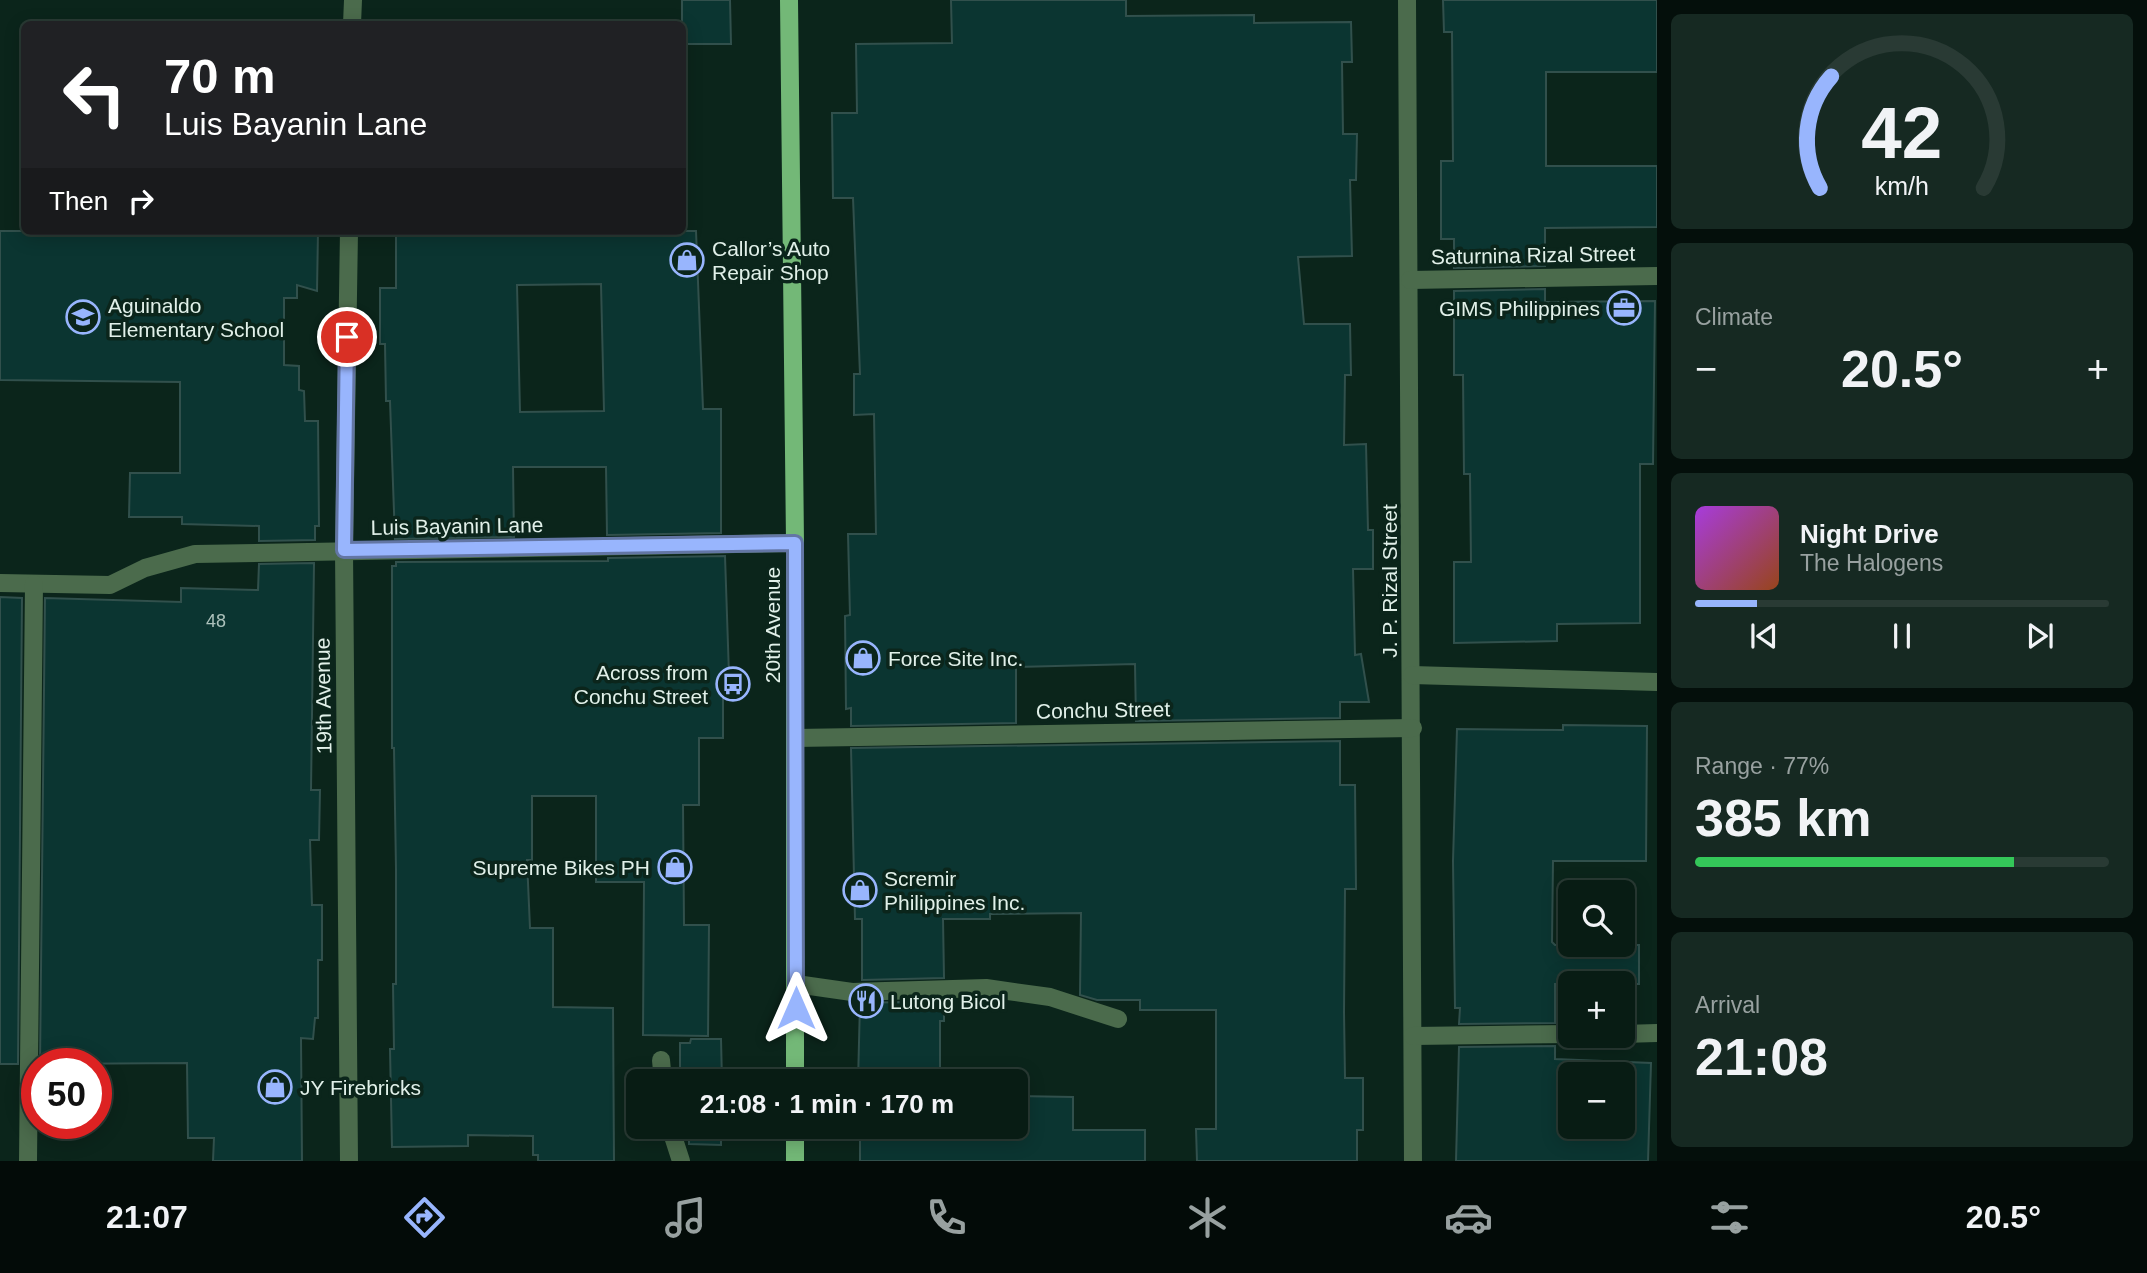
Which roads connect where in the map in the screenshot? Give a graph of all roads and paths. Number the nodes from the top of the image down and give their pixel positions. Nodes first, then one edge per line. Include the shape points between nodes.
1 (353, 0) edge
2 (789, 0) edge
3 (1407, 0) edge
4 (352, 21) edge
5 (349, 235) edge
6 (1657, 276) edge
7 (1410, 279) junction
8 (795, 543) junction
9 (344, 550) junction
10 (0, 583) edge
11 (34, 584) junction
12 (1412, 675) junction
13 (1657, 682) edge
14 (1413, 728) junction
15 (795, 738) junction
16 (796, 984) junction
17 (1118, 1019) dead end
18 (1657, 1033) edge
19 (1558, 1034) edge
20 (1635, 1034) edge
21 (1413, 1036) junction
22 (661, 1060) dead end
23 (662, 1069) edge
24 (795, 1069) edge
25 (674, 1139) edge
26 (795, 1139) edge
27 (29, 1161) edge
28 (349, 1161) edge
29 (681, 1161) edge
30 (795, 1161) edge
31 (1413, 1161) edge

1 - 4 street
2 - 8 main road, 20th Avenue
3 - 7 street, J. P. Rizal Street
5 - 9 street, 19th Avenue
6 - 7 street, Saturnina Rizal Street
7 - 12 street, J. P. Rizal Street
8 - 9 street, Luis Bayanin Lane
8 - 15 main road, 20th Avenue
9 - 11 street, Luis Bayanin Lane via 195,554 145,568 110,585
9 - 28 street, 19th Avenue
10 - 11 street, Luis Bayanin Lane
11 - 27 street
12 - 13 street
12 - 14 street, J. P. Rizal Street
14 - 15 street, Conchu Street
14 - 21 street, J. P. Rizal Street
15 - 16 main road, 20th Avenue
16 - 17 street via 852,992 986,988 1050,997
16 - 24 main road, 20th Avenue
18 - 20 street
19 - 21 street
21 - 31 street, J. P. Rizal Street
22 - 23 street
25 - 29 street
26 - 30 main road

